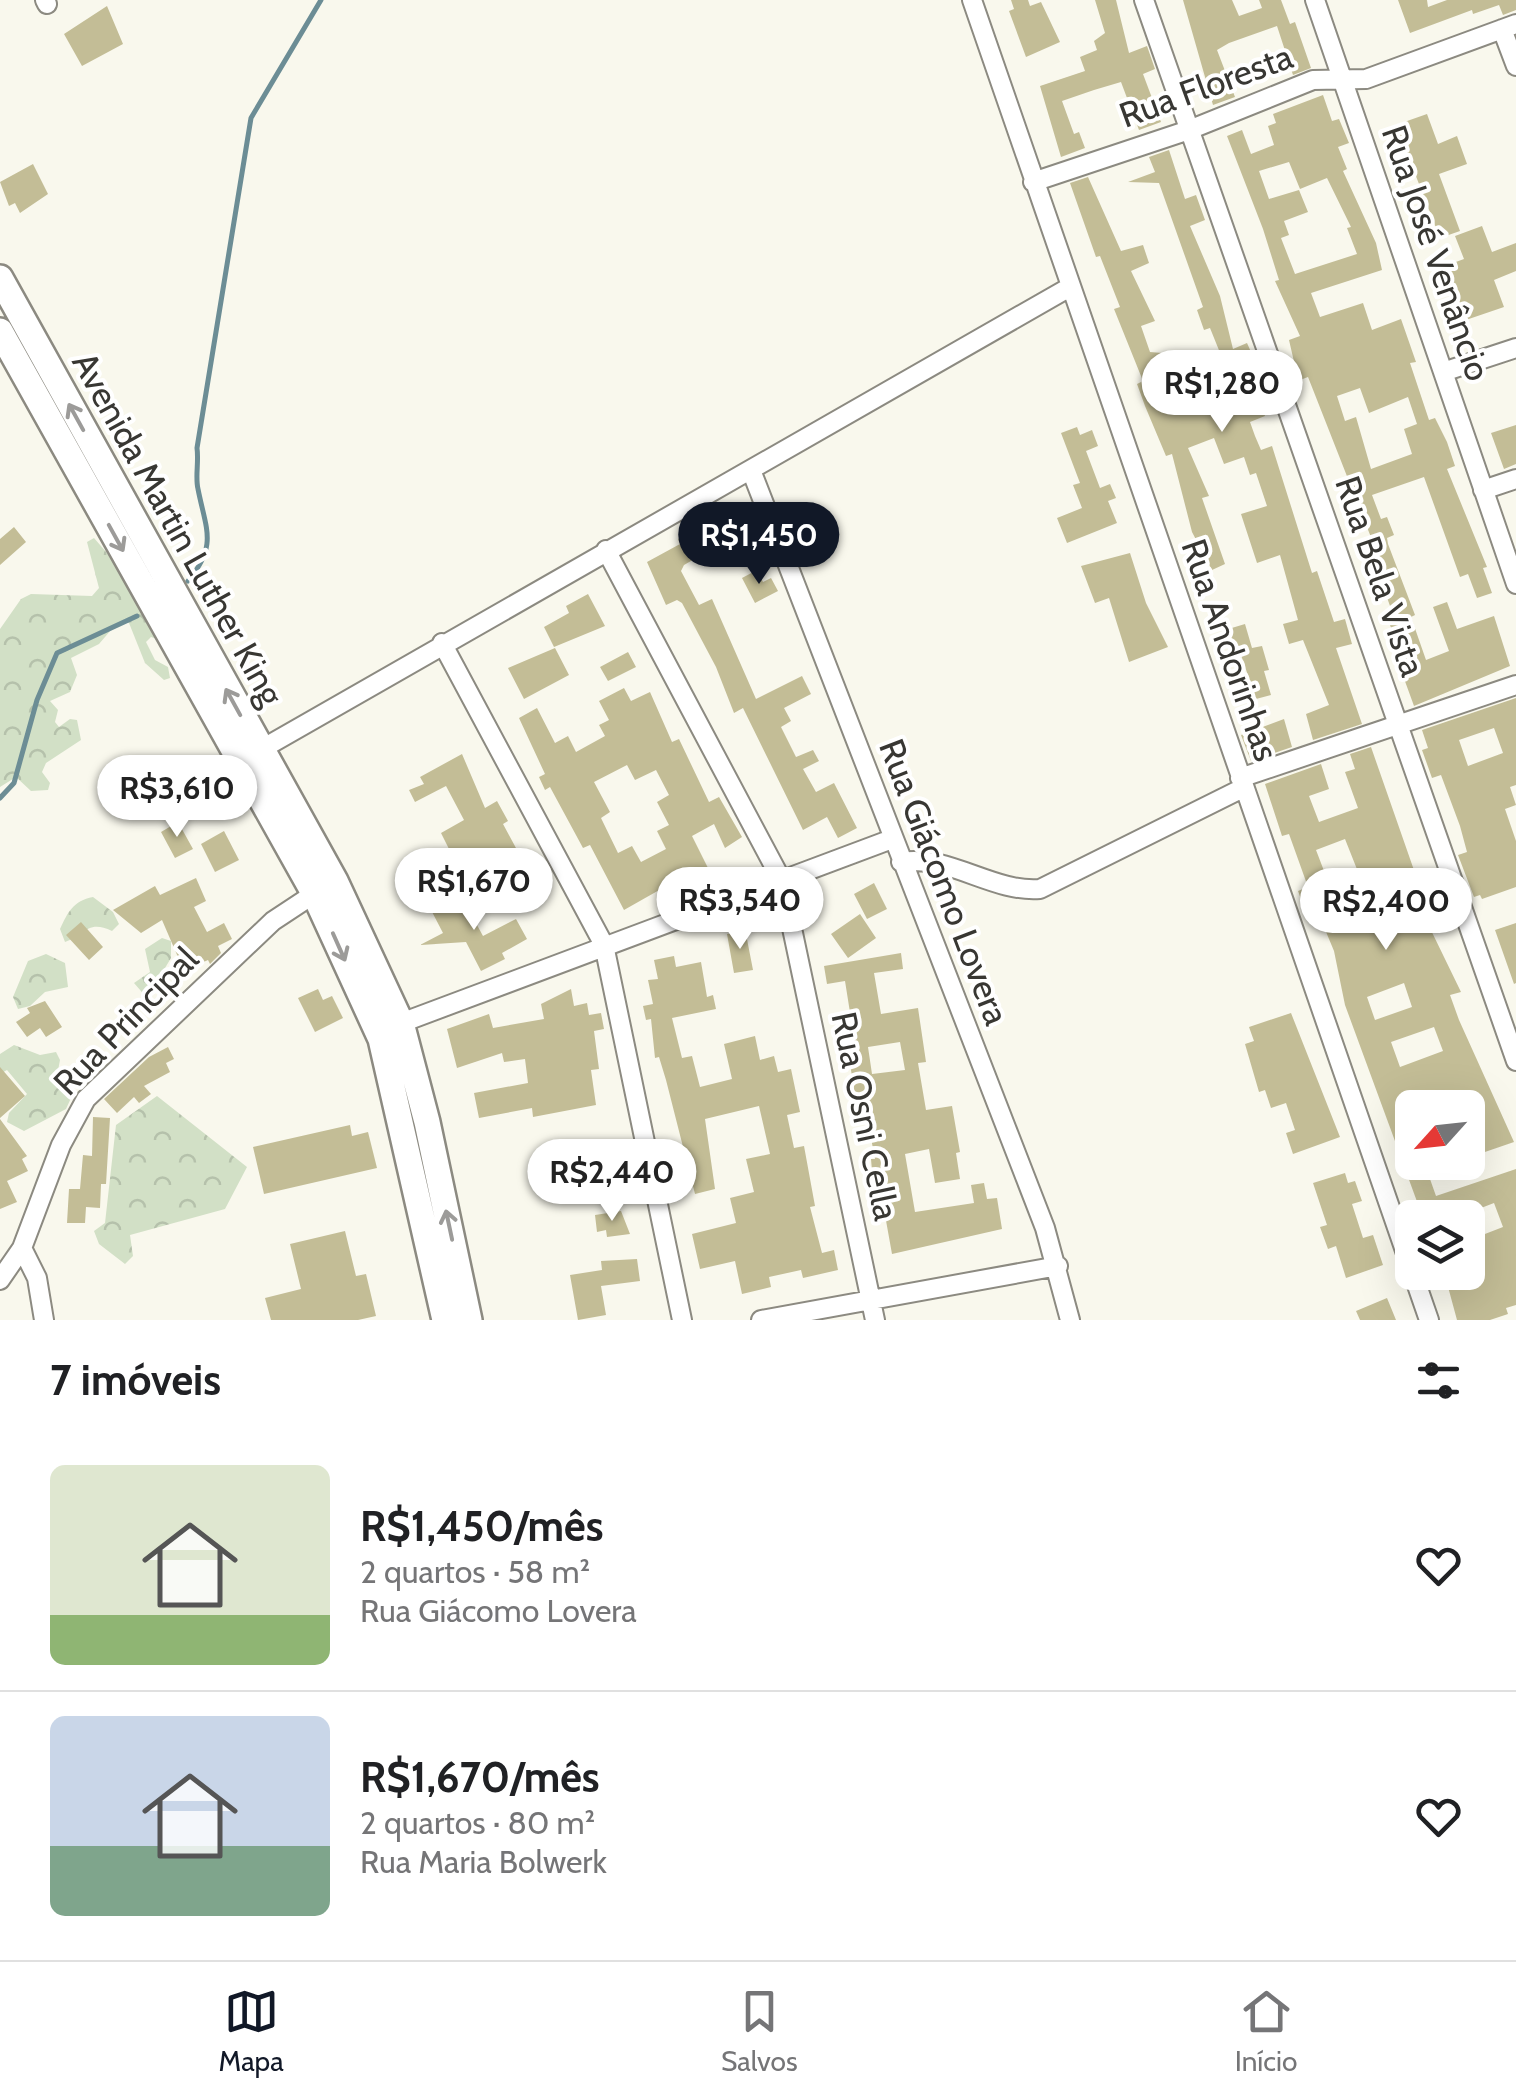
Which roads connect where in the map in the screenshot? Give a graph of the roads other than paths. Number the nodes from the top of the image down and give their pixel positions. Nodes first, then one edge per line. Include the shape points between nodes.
1 (972, 0) edge
2 (1144, 0) edge
3 (1315, 0) edge
4 (1509, 26) edge
5 (1516, 66) edge
6 (1342, 79) junction
7 (1190, 130) junction
8 (1033, 182) junction
9 (0, 278) edge
10 (1070, 287) junction
11 (0, 331) edge
12 (1516, 348) edge
13 (1443, 372) junction
14 (751, 470) junction
15 (1516, 479) edge
16 (1484, 490) junction
17 (606, 550) junction
18 (1516, 584) edge
19 (442, 644) junction
20 (1516, 685) edge
21 (1398, 725) junction
22 (260, 750) junction
23 (1241, 783) junction
24 (892, 839) junction
25 (901, 862) junction
26 (782, 881) junction
27 (324, 887) junction
28 (604, 945) junction
29 (401, 1023) junction
30 (1516, 1061) edge
31 (416, 1124) junction
32 (22, 1248) junction
33 (1058, 1266) junction
34 (0, 1280) edge
35 (871, 1300) junction
36 (44, 1320) edge
37 (445, 1320) edge
38 (469, 1320) edge
39 (682, 1320) edge
40 (761, 1320) edge
41 (875, 1320) edge
42 (1070, 1320) edge
43 (1428, 1320) edge

1 - 8 street, Rua Andorinhas
2 - 7 street, Rua Bela Vista
3 - 6 street, Rua José Venâncio
4 - 5 street
4 - 6 street, Rua Floresta via 1366,79
6 - 7 street, Rua Floresta via 1312,80
6 - 13 street, Rua José Venâncio
7 - 8 street, Rua Floresta
7 - 21 street, Rua Bela Vista
8 - 10 street, Rua Andorinhas
22 -> 9 main road, Avenida Martin Luther King
10 - 14 street
10 - 23 street, Rua Andorinhas
11 -> 27 main road, Avenida Martin Luther King
12 - 13 street
13 - 16 street, Rua José Venâncio
14 - 17 street
14 - 24 street, Rua Giácomo Lovera
15 - 16 street
16 - 18 street, Rua José Venâncio
17 - 19 street
17 - 26 street, Rua Osni Cella
19 - 22 street
19 - 28 street
20 - 21 street
21 - 23 street
21 - 30 street, Rua Bela Vista
22 - 27 main road, Avenida Martin Luther King
23 - 25 street via 1040,889 928,861
23 - 43 street, Rua Andorinhas
24 - 25 street, Rua Giácomo Lovera
24 - 26 street
25 - 33 street, Rua Giácomo Lovera
26 - 28 street
26 - 35 street, Rua Osni Cella
27 - 29 main road, Avenida Martin Luther King
27 -> 31 main road, Avenida Martin Luther King
27 - 32 street, Rua Principal via 274,922 86,1099
28 - 29 street
28 - 39 street
29 - 31 main road, Avenida Martin Luther King
31 - 37 main road, Avenida Martin Luther King
38 -> 31 main road, Avenida Martin Luther King
32 - 34 street, Rua Principal
32 - 36 street via 37,1278
33 - 35 street
33 - 42 street, Rua Giácomo Lovera
35 - 40 street
35 - 41 street, Rua Osni Cella

